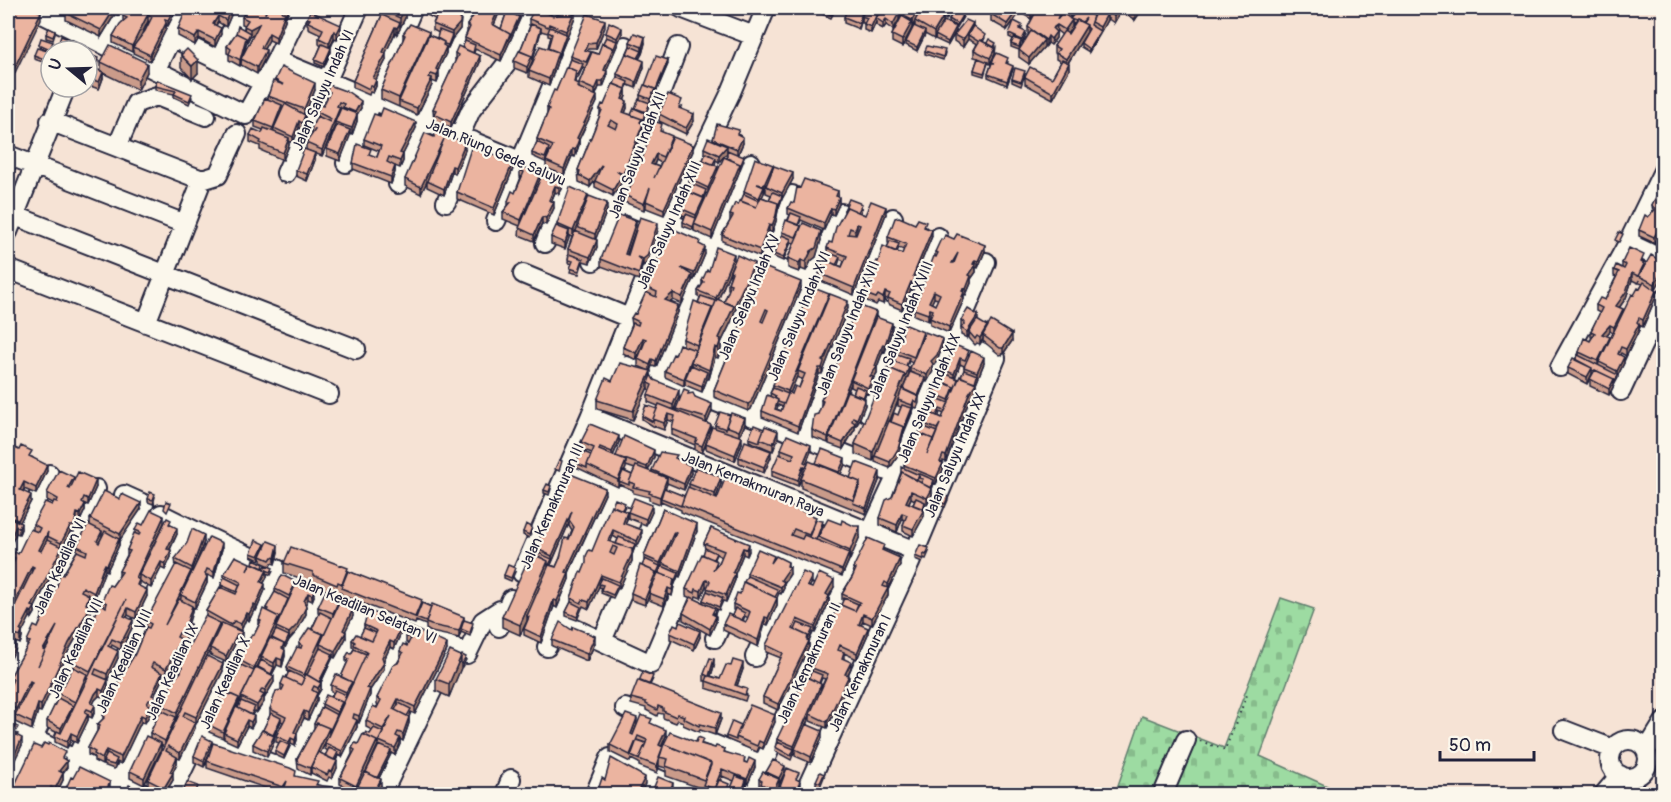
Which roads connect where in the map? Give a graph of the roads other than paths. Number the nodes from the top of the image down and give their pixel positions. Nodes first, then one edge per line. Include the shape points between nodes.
1 (16, 8) edge
2 (30, 8) edge
3 (125, 8) edge
4 (186, 8) edge
5 (243, 8) edge
6 (301, 8) edge
7 (359, 8) edge
8 (413, 8) edge
9 (475, 8) edge
10 (681, 8) edge
11 (766, 8) edge
12 (57, 14) edge
13 (527, 16) dead end
14 (580, 19) dead end
15 (8, 26) edge
16 (754, 36) junction
17 (171, 37) junction
18 (80, 39) edge
19 (99, 45) edge
20 (106, 45) junction
21 (625, 46) dead end
22 (678, 47) dead end
23 (217, 60) junction
24 (276, 60) junction
25 (156, 69) junction
26 (327, 80) junction
27 (262, 82) junction
28 (60, 99) edge
29 (373, 100) junction
30 (206, 116) dead end
31 (50, 121) junction
32 (425, 122) junction
33 (237, 134) dead end
34 (466, 139) junction
35 (117, 147) junction
36 (8, 155) edge
37 (346, 163) dead end
38 (522, 163) junction
39 (751, 163) edge
40 (33, 165) junction
41 (1664, 170) edge
42 (286, 173) dead end
43 (202, 180) junction
44 (569, 183) junction
45 (398, 184) dead end
46 (792, 195) dead end
47 (446, 202) dead end
48 (619, 203) junction
49 (842, 213) edge
50 (893, 218) edge
51 (10, 220) edge
52 (496, 221) dead end
53 (668, 223) junction
54 (185, 224) junction
55 (939, 237) edge
56 (545, 243) dead end
57 (1628, 243) junction
58 (718, 245) junction
59 (1664, 260) edge
60 (593, 261) edge
61 (986, 262) dead end
62 (764, 263) junction
63 (8, 269) edge
64 (165, 274) junction
65 (523, 274) dead end
66 (812, 284) junction
67 (1664, 299) edge
68 (859, 303) junction
69 (629, 318) junction
70 (905, 322) junction
71 (146, 323) junction
72 (952, 340) junction
73 (356, 348) dead end
74 (996, 358) joint
75 (612, 360) junction
76 (1560, 367) dead end
77 (660, 380) junction
78 (1622, 391) dead end
79 (329, 394) dead end
80 (706, 399) junction
81 (590, 417) junction
82 (756, 418) junction
83 (803, 437) junction
84 (851, 457) junction
85 (567, 471) junction
86 (49, 474) dead end
87 (897, 475) junction
88 (96, 489) edge
89 (615, 491) junction
90 (124, 495) edge
91 (658, 509) junction
92 (160, 514) edge
93 (187, 528) junction
94 (708, 530) junction
95 (870, 532) junction
96 (230, 549) junction
97 (754, 549) junction
98 (915, 551) junction
99 (8, 561) edge
100 (796, 566) junction
101 (278, 572) junction
102 (845, 586) junction
103 (320, 589) junction
104 (365, 608) junction
105 (558, 621) junction
106 (410, 626) junction
107 (716, 638) dead end
108 (602, 641) junction
109 (453, 647) junction
110 (547, 647) dead end
111 (755, 657) dead end
112 (8, 676) edge
113 (625, 708) dead end
114 (1664, 723) edge
115 (8, 726) edge
116 (1564, 730) dead end
117 (200, 736) junction
118 (33, 738) junction
119 (1186, 740) road end
120 (1613, 749) junction
121 (1646, 751) junction
122 (243, 752) junction
123 (77, 760) junction
124 (763, 761) junction
125 (288, 770) junction
126 (1620, 775) junction
127 (653, 777) junction
128 (808, 787) edge
129 (117, 789) edge
130 (8, 791) edge
131 (342, 791) edge
132 (59, 795) edge
133 (145, 795) edge
134 (171, 795) edge
135 (382, 795) edge
136 (595, 795) edge
137 (645, 795) edge
138 (692, 795) edge
139 (749, 795) edge
140 (1163, 795) edge
141 (1604, 795) edge

1 - 15 street
2 - 12 street
3 - 20 street
4 - 17 street
5 - 23 street
6 - 24 street
7 - 26 street, Jalan Saluyu Indah VI
8 - 29 street
9 - 32 street
10 - 16 street
11 - 16 street, Jalan Saluyu Indah XIII
12 - 18 street
13 - 34 street via 508,62 471,110
14 - 38 street
16 - 53 street, Jalan Saluyu Indah XIII
17 - 23 street
17 - 25 street
19 - 20 street
20 - 25 street
21 - 44 street
22 - 48 street, Jalan Saluyu Indah XII
23 - 27 street
24 - 26 street, Jalan Riung Gede Saluyu
24 - 27 street
25 - 27 street via 246,114
26 - 29 street, Jalan Riung Gede Saluyu
26 - 42 street, Jalan Saluyu Indah VI
28 - 31 street
29 - 32 street, Jalan Riung Gede Saluyu
29 - 37 street
30 - 35 street via 157,96 136,103
31 - 35 street
31 - 40 street
32 - 34 street, Jalan Riung Gede Saluyu
32 - 45 street
33 - 43 street via 218,175
34 - 38 street, Jalan Riung Gede Saluyu
34 - 47 street
35 - 43 street
36 - 40 street
38 - 44 street, Jalan Riung Gede Saluyu
38 - 52 street
39 - 58 street
40 - 51 street
40 - 54 street
41 - 57 street
43 - 54 street
44 - 48 street, Jalan Riung Gede Saluyu
44 - 56 street
46 - 62 street, Jalan Selayu Indah XV
48 - 53 street, Jalan Riung Gede Saluyu
48 - 60 street, Jalan Saluyu Indah XII
49 - 66 street, Jalan Saluyu Indah XVI
50 - 68 street, Jalan Saluyu Indah XVII
51 - 64 street
53 - 58 street, Jalan Riung Gede Saluyu
53 - 69 street, Jalan Saluyu Indah XIII
54 - 64 street
55 - 70 street, Jalan Saluyu Indah XVIII
57 - 59 street
57 - 76 street
58 - 62 street, Jalan Riung Gede Saluyu
58 - 77 street
61 - 72 street, Jalan Saluyu Indah XIX
62 - 66 street, Jalan Riung Gede Saluyu
62 - 80 street, Jalan Selayu Indah XV
63 - 71 street
64 - 71 street
64 - 73 street
65 - 69 street
66 - 68 street, Jalan Riung Gede Saluyu
66 - 82 street, Jalan Saluyu Indah XVI
67 - 78 street
68 - 70 street, Jalan Riung Gede Saluyu
68 - 83 street, Jalan Saluyu Indah XVII
69 - 75 street, Jalan Saluyu Indah XIII
70 - 72 street, Jalan Riung Gede Saluyu
70 - 84 street, Jalan Saluyu Indah XVIII
71 - 79 street
72 - 74 street, Jalan Riung Gede Saluyu
72 - 87 street, Jalan Saluyu Indah XIX
74 - 98 street, Jalan Saluyu Indah XX
75 - 77 street
75 - 81 street, Jalan Saluyu Indah XIII
77 - 80 street
80 - 82 street
81 - 85 street, Jalan Kemakmuran III
81 - 95 street, Jalan Kemakmuran Raya
82 - 83 street
83 - 84 street
84 - 87 street
85 - 89 street
85 - 109 street, Jalan Kemakmuran III via 502,619 500,610 483,621 467,654
86 - 99 street
87 - 95 street, Jalan Saluyu Indah XIX
88 - 112 street, Jalan Keadilan VI
89 - 91 street
89 - 105 street
90 - 118 street, Jalan Keadilan VII via 144,504
91 - 94 street
91 - 108 street
92 - 93 street, Jalan Keadilan Selatan VI
93 - 96 street, Jalan Keadilan Selatan VI
93 - 123 street, Jalan Keadilan VIII
94 - 97 street
94 - 108 street via 651,664
95 - 98 street, Jalan Kemakmuran Raya
95 - 102 street, Jalan Kemakmuran II
96 - 101 street, Jalan Keadilan Selatan VI
96 - 129 street, Jalan Keadilan IX
97 - 100 street
97 - 107 street
98 - 128 street, Jalan Kemakmuran I
100 - 102 street
100 - 111 street
101 - 103 street, Jalan Keadilan Selatan VI
101 - 117 street, Jalan Keadilan X
102 - 124 street, Jalan Kemakmuran II
103 - 104 street, Jalan Keadilan Selatan VI
103 - 122 street
104 - 106 street, Jalan Keadilan Selatan VI
104 - 125 street
105 - 108 street
105 - 110 street
106 - 109 street, Jalan Keadilan Selatan VI
106 - 131 street
109 - 135 street
113 - 124 street
114 - 121 street
115 - 118 street
116 - 120 street
117 - 122 street
117 - 134 street, Jalan Keadilan X
118 - 123 street
118 - 130 street, Jalan Keadilan VII
119 - 140 street
120 - 121 street via 1627,740 1639,742
120 - 126 street via 1610,761
121 - 126 street via 1648,763 1642,773
122 - 125 street
123 - 129 street
123 - 132 street, Jalan Keadilan VIII
124 - 128 street via 787,769
124 - 139 street, Jalan Kemakmuran II
125 - 131 street
126 - 141 street
127 - 136 street via 610,758
127 - 137 street
127 - 138 street
129 - 133 street

